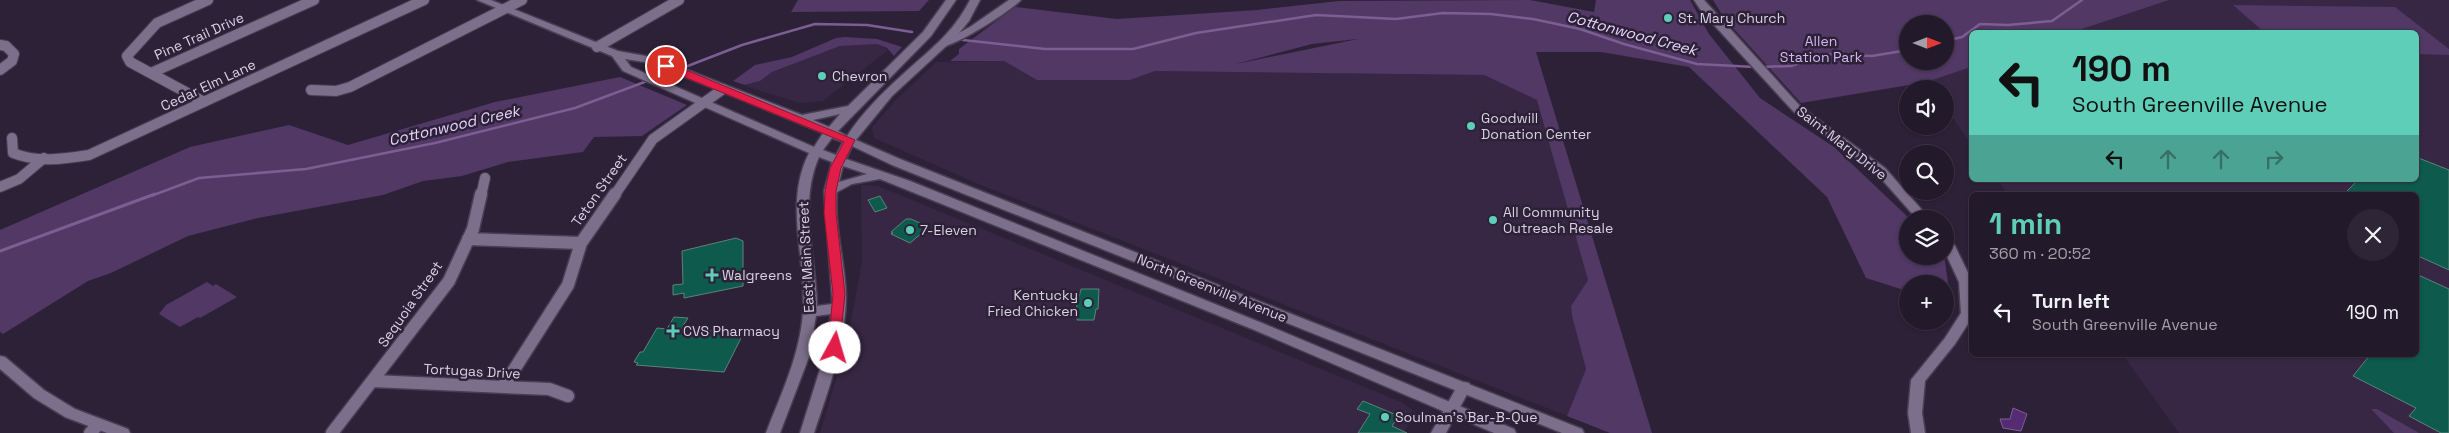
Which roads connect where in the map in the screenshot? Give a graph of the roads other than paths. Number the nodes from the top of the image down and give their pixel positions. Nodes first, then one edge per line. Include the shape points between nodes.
1 (208, 0) edge
2 (314, 0) edge
3 (424, 0) edge
4 (482, 0) edge
5 (522, 0) edge
6 (679, 0) edge
7 (951, 0) edge
8 (975, 0) edge
9 (1016, 0) edge
10 (1699, 0) edge
11 (505, 9) junction
12 (0, 45) edge
13 (939, 46) junction
14 (597, 47) junction
15 (616, 54) junction
16 (0, 70) edge
17 (151, 73) junction
18 (723, 89) junction
19 (311, 90) dead end
20 (704, 101) junction
21 (204, 102) junction
22 (850, 109) junction
23 (801, 119) junction
24 (831, 132) junction
25 (12, 138) dead end
26 (850, 140) junction
27 (816, 152) junction
28 (44, 158) junction
29 (839, 160) junction
30 (881, 175) junction
31 (485, 178) dead end
32 (0, 186) edge
33 (830, 191) junction
34 (1916, 210) edge
35 (468, 239) junction
36 (581, 243) junction
37 (1954, 257) edge
38 (839, 308) junction
39 (810, 312) junction
40 (0, 361) edge
41 (373, 381) junction
42 (504, 387) junction
43 (1464, 387) junction
44 (568, 396) dead end
45 (1452, 409) junction
46 (94, 429) edge
47 (123, 433) edge
48 (332, 433) edge
49 (773, 433) edge
50 (806, 433) edge
51 (1438, 433) edge
52 (1510, 433) edge
53 (1577, 433) edge
54 (1918, 433) edge

1 - 17 street via 157,23 130,50 127,60
2 - 17 street, Pine Trail Drive
3 - 21 street, Cedar Elm Lane
4 - 11 main road, North Greenville Avenue
5 - 11 street
6 - 14 street
7 - 22 main road, East Main Street via 929,33
8 - 13 main road via 964,21
9 - 13 main road, East Main Street via 960,37
10 - 34 main road, Saint Mary Drive via 1790,102 1881,171
11 - 14 main road, North Greenville Avenue
11 - 19 street via 350,87
12 - 16 street via 14,54 12,61
13 - 26 main road, East Main Street via 876,106
14 - 15 main road, North Greenville Avenue
15 - 18 main road, North Greenville Avenue via 653,60
15 - 20 main road, North Greenville Avenue via 628,69
17 - 21 street
18 - 20 street, Teton Street
18 - 23 main road, North Greenville Avenue
20 - 27 main road, North Greenville Avenue
20 - 36 street, Teton Street via 653,139
21 - 28 street, Cedar Elm Lane via 89,155
22 - 23 main road
22 - 24 main road, East Main Street
23 - 24 main road, North Greenville Avenue
24 - 26 main road, North Greenville Avenue
24 - 27 main road, East Main Street
25 - 28 street, Cedar Elm Lane via 13,154
26 - 29 main road, East Main Street
26 - 43 main road, North Greenville Avenue via 904,165
27 - 29 main road, North Greenville Avenue
27 - 39 main road, East Main Street via 803,190 801,214
28 - 32 street via 19,179
29 - 30 main road, North Greenville Avenue
29 - 33 main road, East Main Street
30 - 33 main road via 849,180
30 - 45 main road, North Greenville Avenue via 1257,326
31 - 35 street, Sequoia Street
33 - 38 main road, East Main Street
35 - 36 street
35 - 41 street, Sequoia Street via 448,281
36 - 42 street, Teton Street via 568,285
37 - 54 main road via 1966,282 1968,313 1918,380 1914,413
38 - 39 main road
38 - 50 main road, East Main Street via 835,348
39 - 49 main road, East Main Street via 806,341
40 - 46 main road via 39,394
41 - 42 street, Tortugas Drive
41 - 48 street, Sequoia Street
42 - 44 street, Tortugas Drive via 550,390
43 - 45 main road
43 - 53 main road, North Greenville Avenue
45 - 51 main road
45 - 52 main road, North Greenville Avenue
46 - 47 main road

